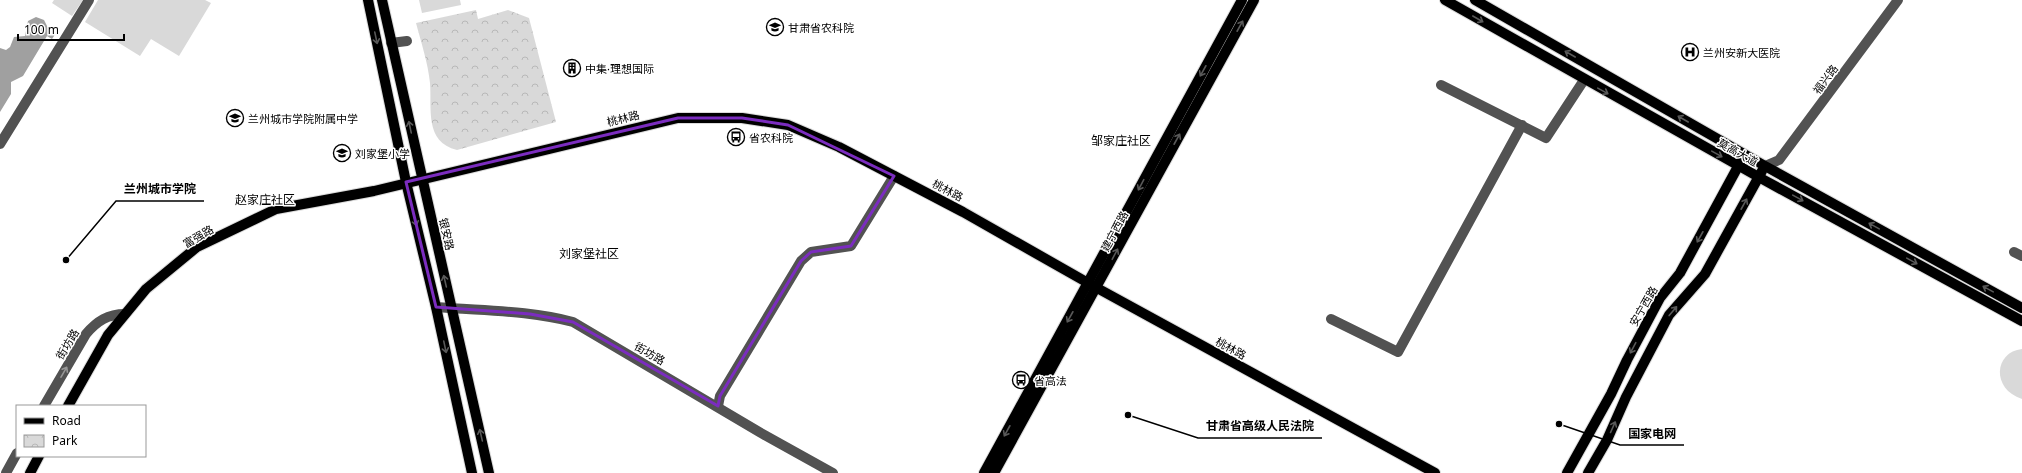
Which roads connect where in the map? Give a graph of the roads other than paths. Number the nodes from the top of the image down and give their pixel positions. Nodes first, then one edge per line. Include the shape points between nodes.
1 (89, 0) edge
2 (368, 0) edge
3 (382, 0) edge
4 (1242, 0) edge
5 (1254, 0) edge
6 (1444, 0) edge
7 (1475, 0) edge
8 (1898, 0) edge
9 (407, 41) dead end
10 (391, 43) junction
11 (1584, 80) junction
12 (1441, 85) dead end
13 (1522, 125) junction
14 (0, 144) edge
15 (1744, 154) junction
16 (1739, 166) junction
17 (1765, 166) junction
18 (894, 176) junction
19 (1759, 177) junction
20 (421, 179) junction
21 (406, 182) junction
22 (1093, 286) junction
23 (436, 307) junction
24 (452, 308) junction
25 (2022, 308) edge
26 (125, 314) junction
27 (1331, 319) dead end
28 (2022, 321) edge
29 (45, 405) edge
30 (69, 405) edge
31 (718, 406) junction
32 (16, 455) edge
33 (38, 457) edge
34 (6, 473) edge
35 (30, 473) edge
36 (472, 473) edge
37 (489, 473) edge
38 (833, 473) edge
39 (984, 473) edge
40 (994, 473) edge
41 (1435, 473) edge
42 (1567, 473) edge
43 (1588, 473) edge

1 - 14 street
2 -> 21 main road
3 - 10 main road, 银安路
4 -> 22 main road, 建宁西路
22 -> 5 main road, 建宁西路
6 -> 11 main road, 莫高大道
15 -> 7 main road, 莫高大道
8 - 17 street, 福兴路 via 1779,160
9 - 10 street
20 -> 10 main road, 银安路
11 - 13 street via 1546,138
11 -> 16 main road, 莫高大道
12 - 13 street
13 - 27 street via 1398,352
15 - 16 main road, 安宁西路
15 - 17 main road, 莫高大道
16 - 19 main road, 莫高大道
16 -> 42 main road, 安宁西路 via 1680,273 1660,298
17 - 19 main road
25 -> 17 main road, 莫高大道
18 - 20 main road, 桃林路 via 839,147 788,125 742,118 678,118
18 - 22 main road, 桃林路
18 - 31 street via 851,246 810,252 801,261 720,396
19 -> 28 main road, 莫高大道
43 -> 19 main road via 1669,315 1705,274
20 - 21 main road, 桃林路
24 -> 20 main road, 银安路
21 -> 23 main road
21 - 26 main road, 富强路 via 374,191 276,210 197,248 146,289
22 -> 39 main road, 建宁西路
22 - 40 main road, 建宁西路
22 - 41 main road, 桃林路
23 - 24 street, 街坊路
23 -> 36 main road
24 - 31 street, 街坊路 via 556,317 573,322
37 -> 24 main road, 银安路
29 -> 26 street, 街坊路 via 86,334 105,318
26 - 30 main road, 富强路 via 108,335
31 - 38 street, 街坊路 via 760,433
32 - 34 street
33 - 35 main road

